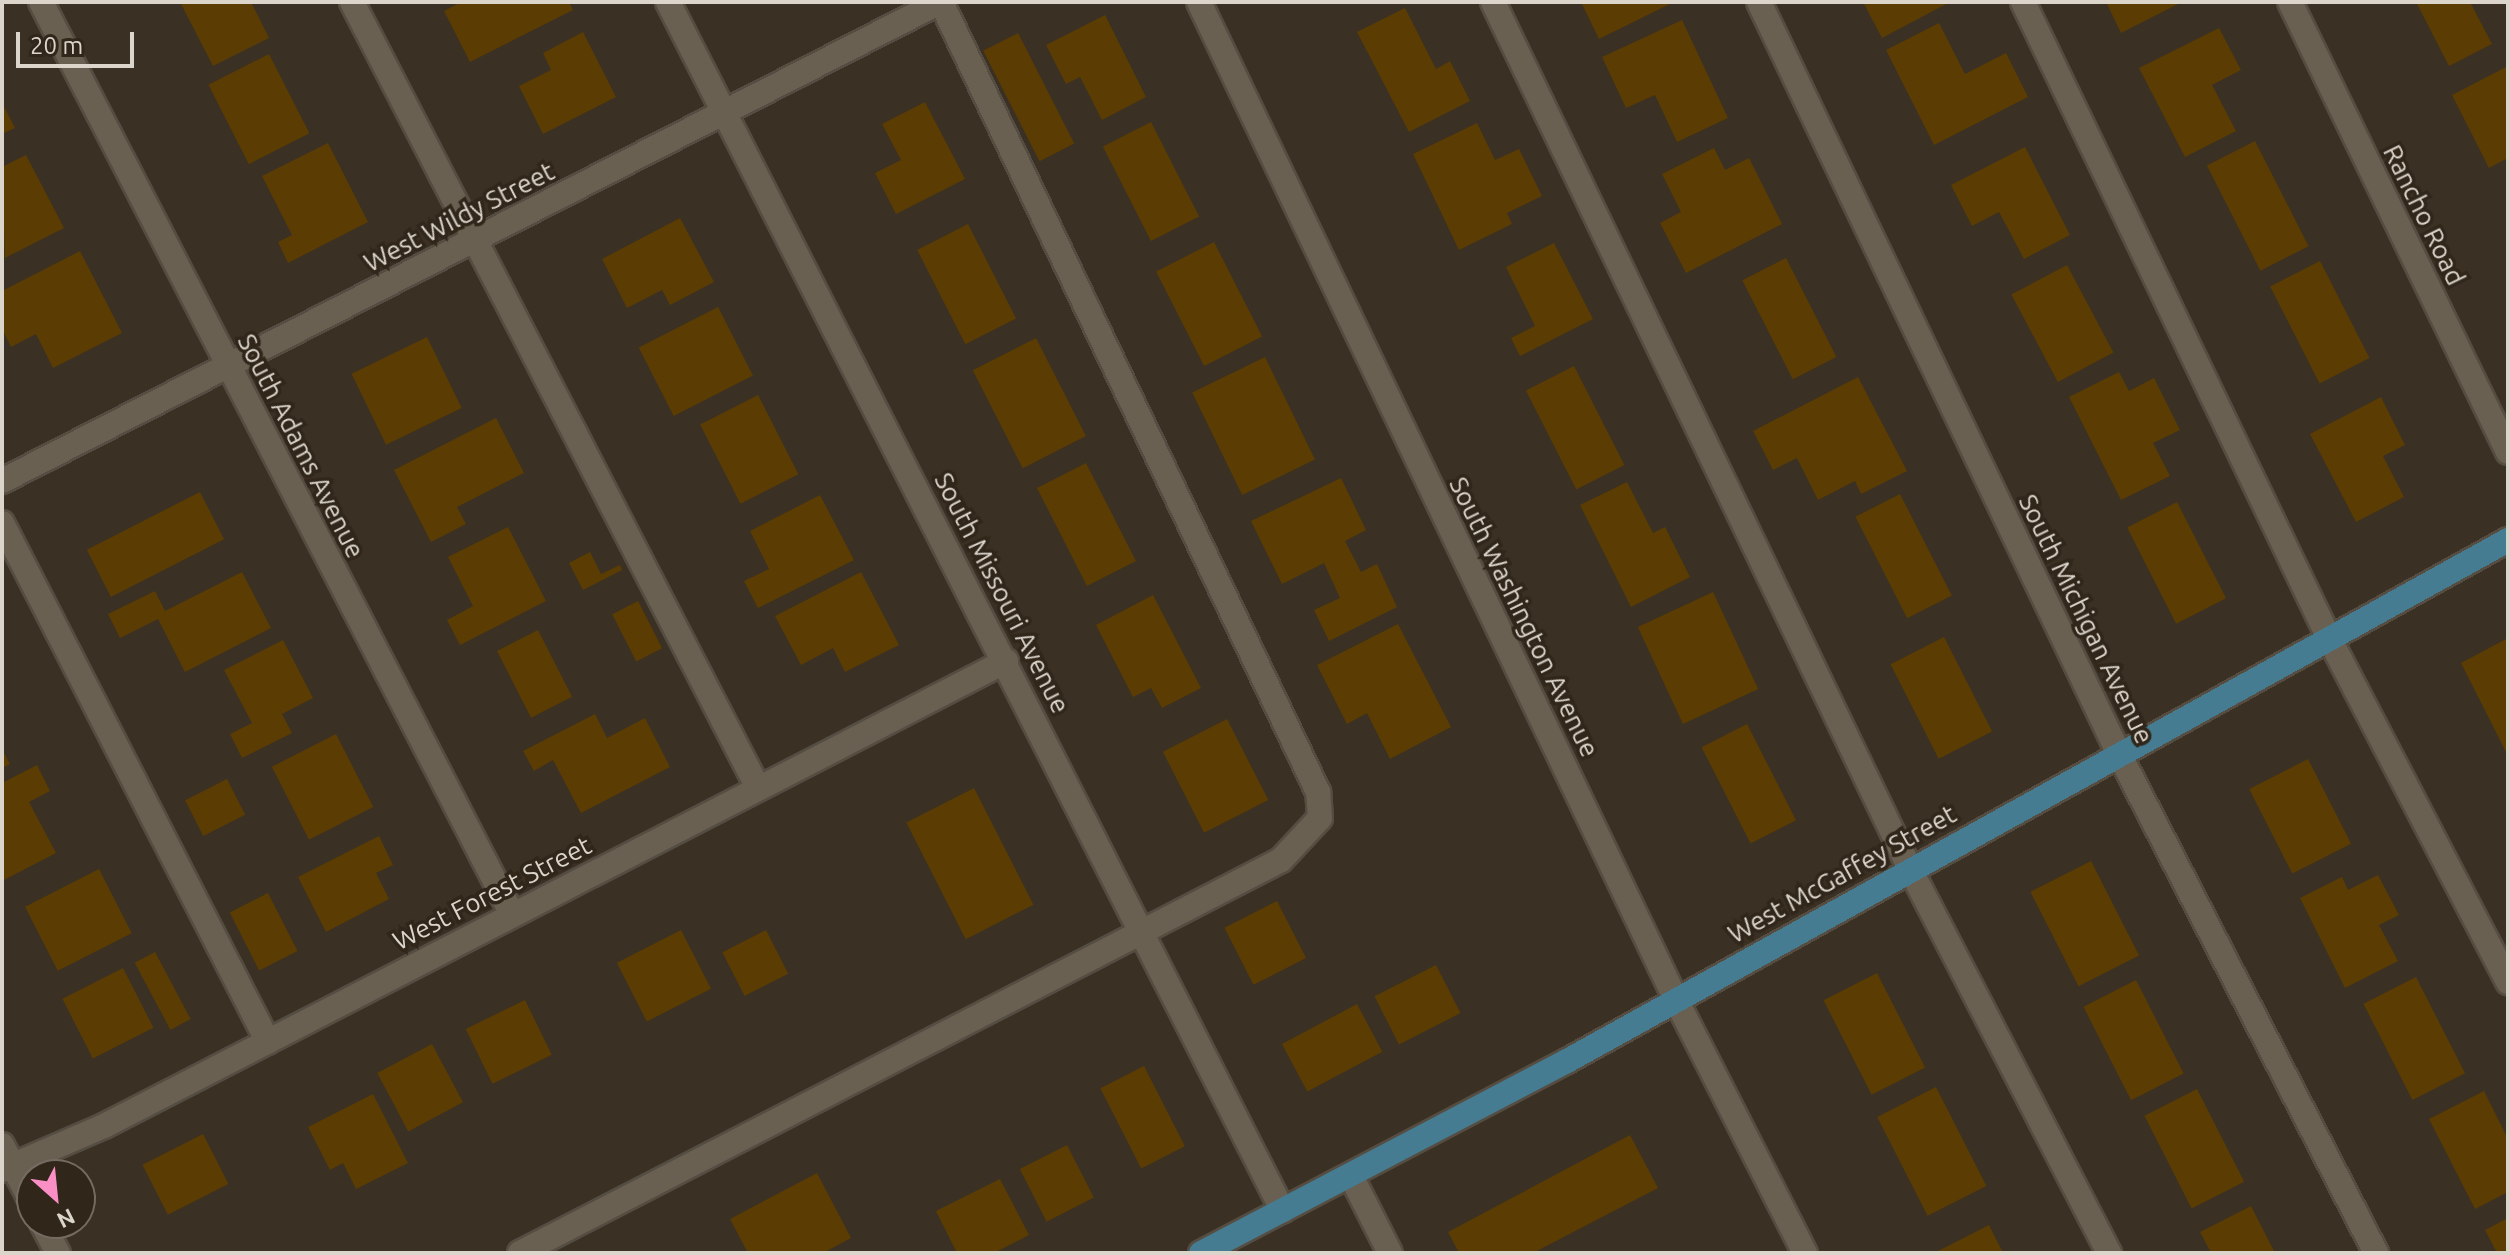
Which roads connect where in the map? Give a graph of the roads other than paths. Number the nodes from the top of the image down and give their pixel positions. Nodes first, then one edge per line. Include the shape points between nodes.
1 (41, 2) edge
2 (352, 2) edge
3 (668, 2) edge
4 (941, 2) edge
5 (1199, 2) edge
6 (1493, 2) edge
7 (1759, 2) edge
8 (2023, 2) edge
9 (2290, 2) edge
10 (726, 114) junction
11 (475, 240) junction
12 (227, 365) junction
13 (2508, 452) edge
14 (2, 481) edge
15 (2, 523) edge
16 (2508, 540) edge
17 (2329, 638) junction
18 (1006, 661) junction
19 (2118, 752) junction
20 (758, 788) junction
21 (1910, 869) junction
22 (512, 914) junction
23 (1143, 933) junction
24 (2508, 982) edge
25 (1676, 1000) junction
26 (268, 1042) junction
27 (6, 1160) edge
28 (1351, 1176) junction
29 (1283, 1211) junction
30 (520, 1253) edge
31 (1201, 1253) edge
32 (1390, 1253) edge
33 (1805, 1253) edge
34 (2109, 1253) edge
35 (2376, 1253) edge

1 - 12 street, South Adams Avenue
2 - 11 street
3 - 10 street, South Missouri Avenue
4 - 10 street, West Wildy Street
4 - 23 street via 1318,792 1320,818 1302,844
5 - 25 street, South Washington Avenue
6 - 21 street
7 - 19 street, South Michigan Avenue
8 - 17 street
9 - 13 street, Rancho Road
10 - 11 street, West Wildy Street
10 - 18 street, South Missouri Avenue
11 - 12 street, West Wildy Street
11 - 20 street
12 - 14 street, West Wildy Street
12 - 22 street, South Adams Avenue
15 - 26 street
16 - 17 main road, West McGaffey Street
17 - 19 main road, West McGaffey Street
17 - 24 street
18 - 20 street, West Forest Street
18 - 23 street, South Missouri Avenue
19 - 21 main road, West McGaffey Street
19 - 35 street, South Michigan Avenue
20 - 22 street, West Forest Street
21 - 25 main road, West McGaffey Street
21 - 34 street
22 - 26 street, West Forest Street
23 - 29 street, South Missouri Avenue
23 - 30 street
25 - 28 main road, West McGaffey Street
25 - 33 street, South Washington Avenue
26 - 27 street, West Forest Street
28 - 29 main road, West McGaffey Street
28 - 32 street
29 - 31 main road, West McGaffey Street

